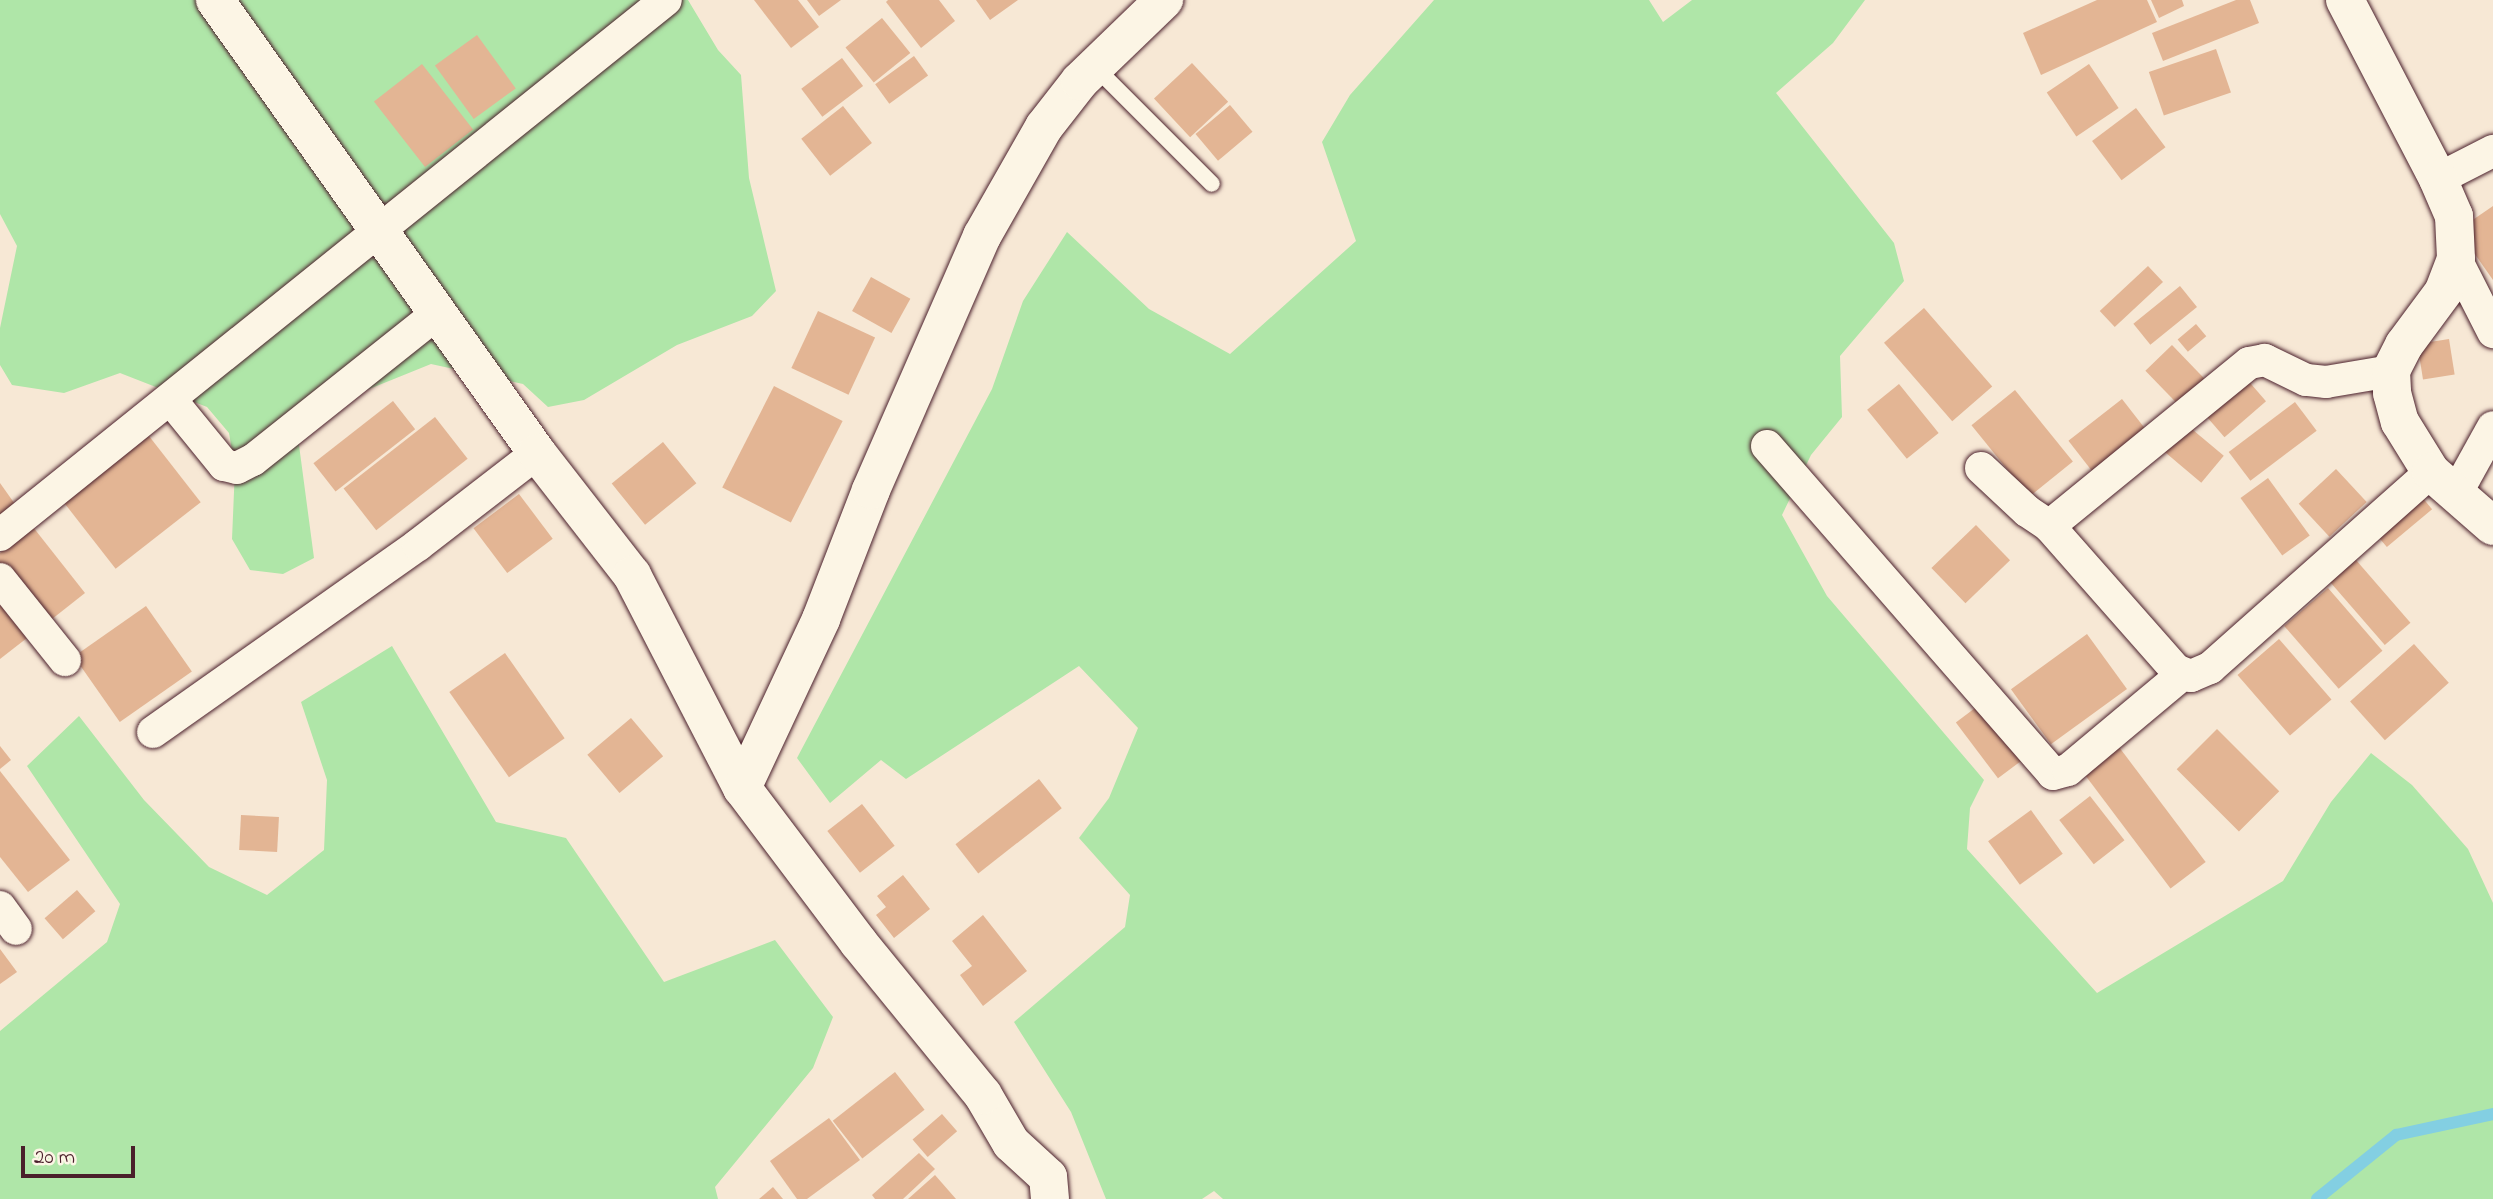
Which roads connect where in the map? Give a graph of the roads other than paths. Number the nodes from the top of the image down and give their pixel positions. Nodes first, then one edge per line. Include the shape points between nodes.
1 (215, 0) edge
2 (666, 0) edge
3 (1164, 0) edge
4 (2345, 0) edge
5 (1095, 67) junction
6 (2493, 151) edge
7 (2438, 179) junction
8 (1212, 184) dead end
9 (378, 231) junction
10 (2456, 258) junction
11 (438, 313) junction
12 (2493, 332) edge
13 (2391, 371) junction
14 (171, 400) junction
15 (2493, 427) edge
16 (1767, 446) dead end
17 (537, 453) junction
18 (1980, 468) dead end
19 (2444, 482) junction
20 (2049, 526) junction
21 (2493, 526) edge
22 (0, 535) edge
23 (0, 579) edge
24 (65, 660) dead end
25 (2183, 674) junction
26 (153, 732) dead end
27 (741, 788) junction
28 (1051, 1199) edge

1 - 9 street
2 - 9 street
3 - 5 street
4 - 7 street
5 - 8 lane
5 - 27 street via 1044,127 982,236 876,478 821,619
6 - 7 street
7 - 10 street via 2454,216
9 - 11 street
9 - 14 street
10 - 12 street
10 - 13 street via 2444,291 2404,345
11 - 14 street via 237,468 224,465
11 - 17 street
13 - 19 street via 2400,422
13 - 20 street via 2326,382 2306,380 2265,359 2249,363
14 - 22 street
15 - 19 street
16 - 25 street via 2053,774 2068,770
17 - 26 street via 418,545
17 - 27 street via 632,575
18 - 20 street
19 - 21 street
19 - 25 street via 2210,667 2200,674
20 - 25 street
23 - 24 street
27 - 28 street via 983,1095 1012,1143 1048,1177

